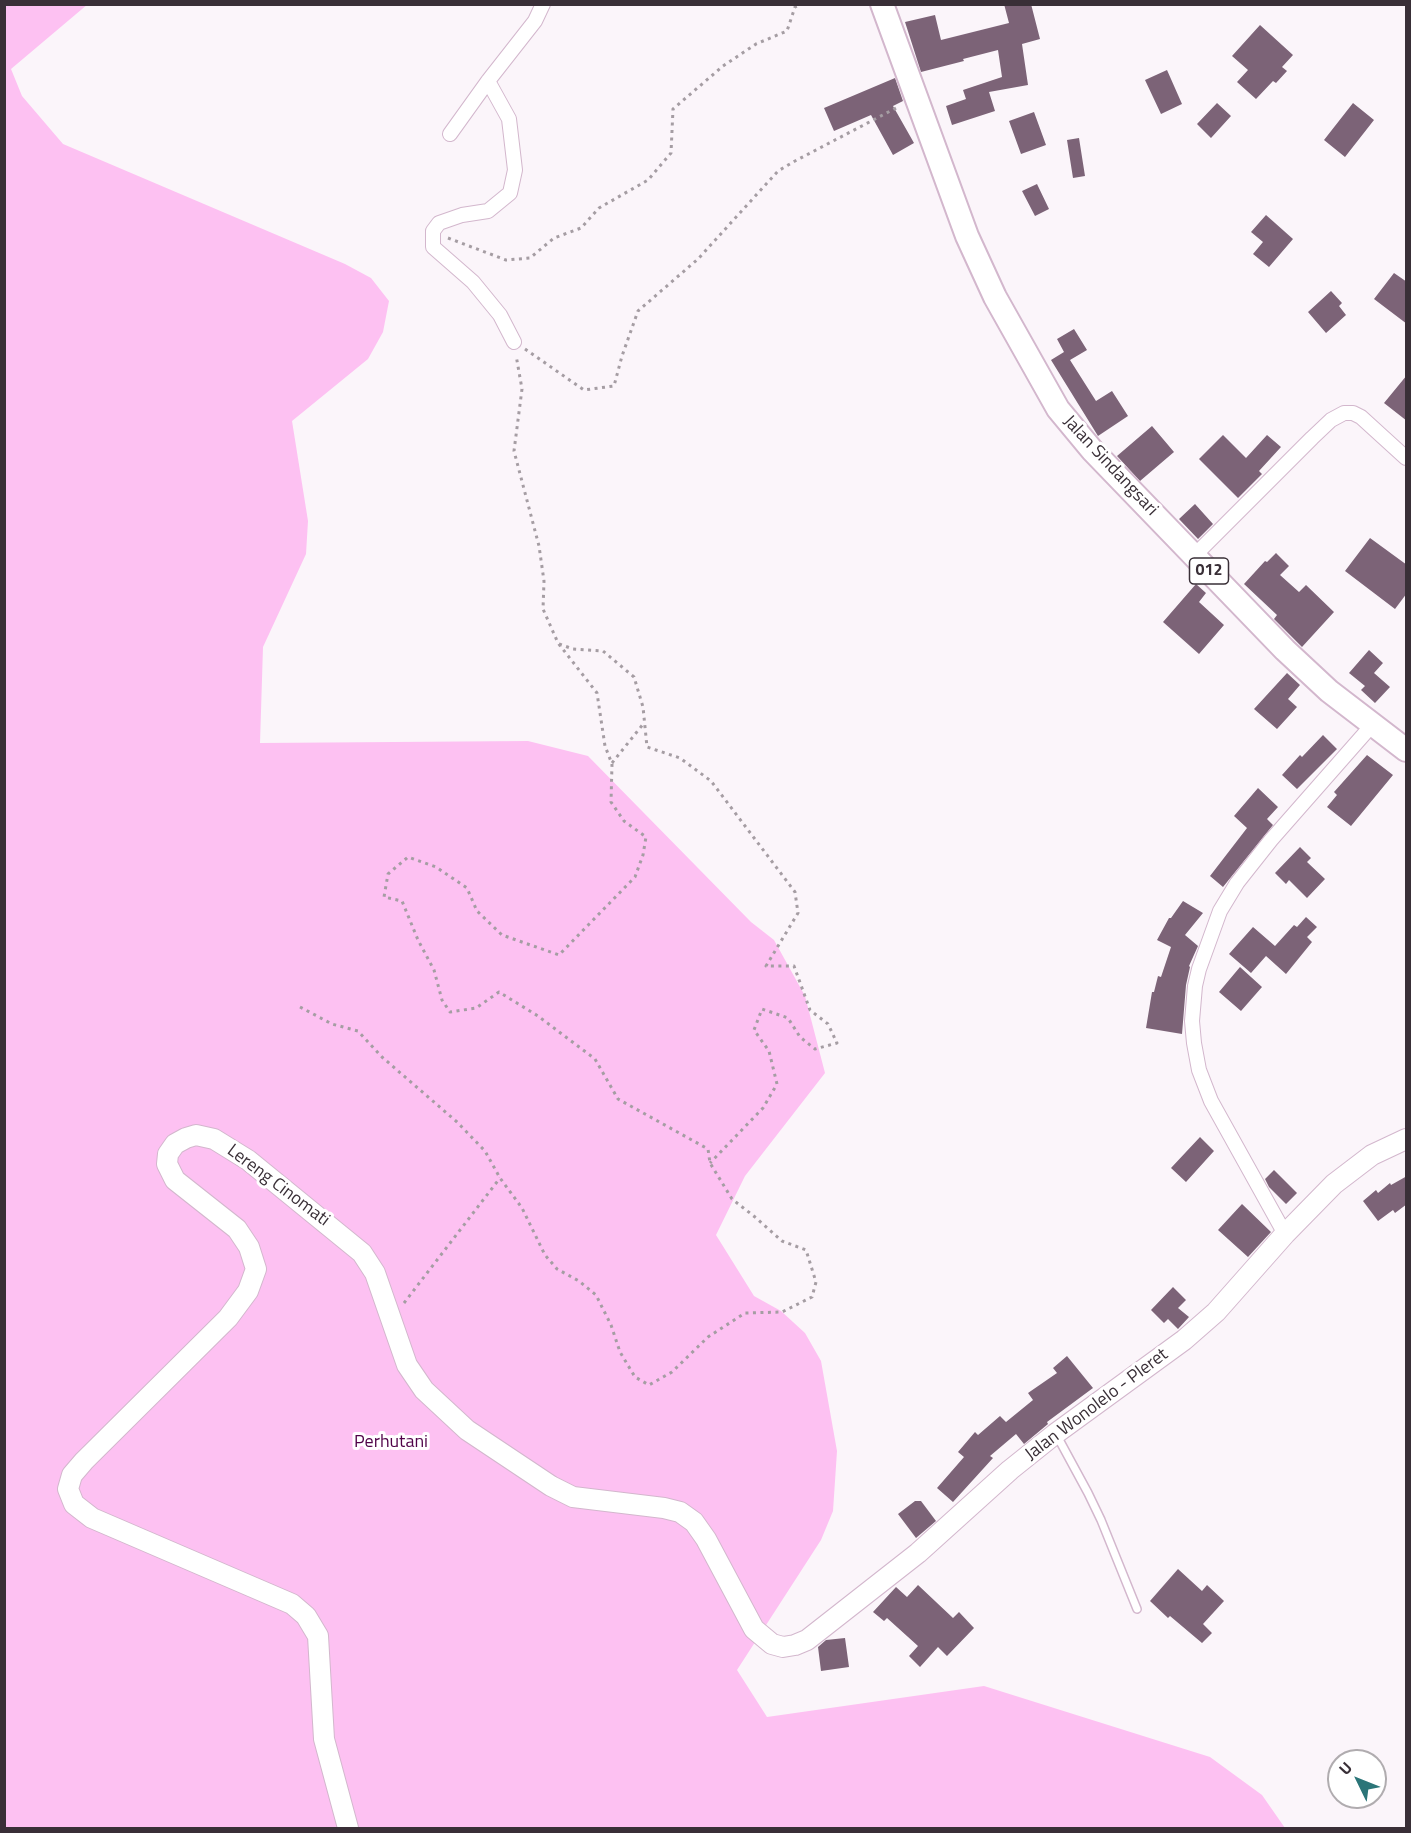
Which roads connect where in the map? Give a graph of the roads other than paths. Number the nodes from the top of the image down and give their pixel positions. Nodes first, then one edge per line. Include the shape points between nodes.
1 (543, 4) edge
2 (882, 4) edge
3 (488, 81) junction
4 (450, 134) dead end
5 (514, 342) road end
6 (1407, 458) edge
7 (1194, 556) junction
8 (1373, 724) junction
9 (1407, 750) edge
10 (1407, 1139) edge
11 (1285, 1234) junction
12 (1055, 1434) junction
13 (1137, 1609) dead end
14 (771, 1644) joint
15 (348, 1828) edge

1 - 3 street via 535,21
2 - 7 main road, Jalan Sindangsari / 012 via 967,236 994,297 1058,409
3 - 4 street
3 - 5 street via 509,119 515,170 510,193 488,211 439,223 433,231 434,247 473,282 500,315
6 - 7 street via 1361,417 1344,413 1318,432
7 - 8 main road, Jalan Sindangsari / 012 via 1300,664
8 - 9 main road, Jalan Sindangsari / 012
8 - 11 street via 1237,883 1220,911 1195,986 1194,1043 1210,1101
10 - 11 main road, Jalan Wonolelo - Pleret via 1372,1155 1334,1184
11 - 12 main road, Jalan Wonolelo - Pleret via 1216,1312 1184,1340
12 - 13 lane via 1088,1492
12 - 14 main road, Jalan Wonolelo - Pleret via 918,1553 807,1640 783,1647
14 - 15 main road, Lereng Cinomati via 754,1629 694,1522 680,1512 664,1508 573,1497 467,1430 424,1390 407,1365 375,1274 362,1253 248,1160 214,1139 196,1135 186,1138 174,1144 168,1154 169,1172 237,1229 249,1247 256,1269 248,1291 228,1318 84,1461 72,1474 68,1489 74,1504 92,1518 292,1604 306,1616 318,1636 324,1739

